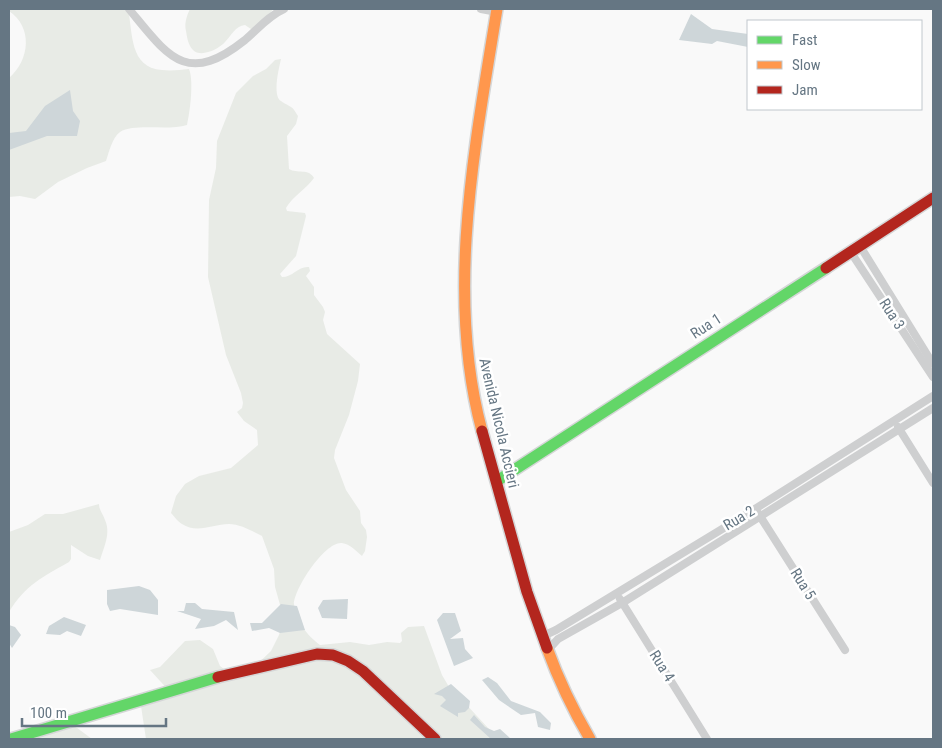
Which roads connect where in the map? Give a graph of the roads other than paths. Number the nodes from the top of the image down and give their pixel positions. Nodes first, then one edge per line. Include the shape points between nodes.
1 (129, 9) edge
2 (284, 9) edge
3 (481, 9) edge
4 (497, 10) edge
5 (933, 198) edge
6 (855, 248) junction
7 (933, 364) edge
8 (933, 377) edge
9 (933, 396) edge
10 (933, 408) edge
11 (895, 421) junction
12 (900, 430) junction
13 (497, 481) junction
14 (933, 483) edge
15 (755, 509) junction
16 (761, 517) junction
17 (616, 593) junction
18 (622, 603) junction
19 (542, 636) junction
20 (845, 650) dead end
21 (547, 651) junction
22 (11, 739) edge
23 (435, 739) edge
24 (590, 739) edge
25 (707, 739) edge

1 - 2 street via 168,54 180,61 200,63 231,50
3 - 4 street
4 - 13 street, Avenida Nicola Accieri via 470,200 465,311 466,347 478,415
5 - 6 street, Rua 1
6 - 7 street, Rua 3
6 - 8 street, Rua 3
6 - 13 street, Rua 1
9 - 11 street, Rua 2
10 - 12 street, Rua 2
11 - 12 street
11 - 15 street, Rua 2
12 - 14 street
12 - 16 street, Rua 2
13 - 19 street, Avenida Nicola Accieri
15 - 16 street, Rua 5
15 - 17 street, Rua 2
16 - 18 street, Rua 2
16 - 20 street, Rua 5
17 - 18 street, Rua 4
17 - 19 street, Rua 2
18 - 21 street, Rua 2 via 558,639
18 - 25 street, Rua 4
19 - 21 street, Avenida Nicola Accieri
21 - 24 street, Avenida Nicola Accieri
22 - 23 street via 234,672 317,654 333,655 363,671

